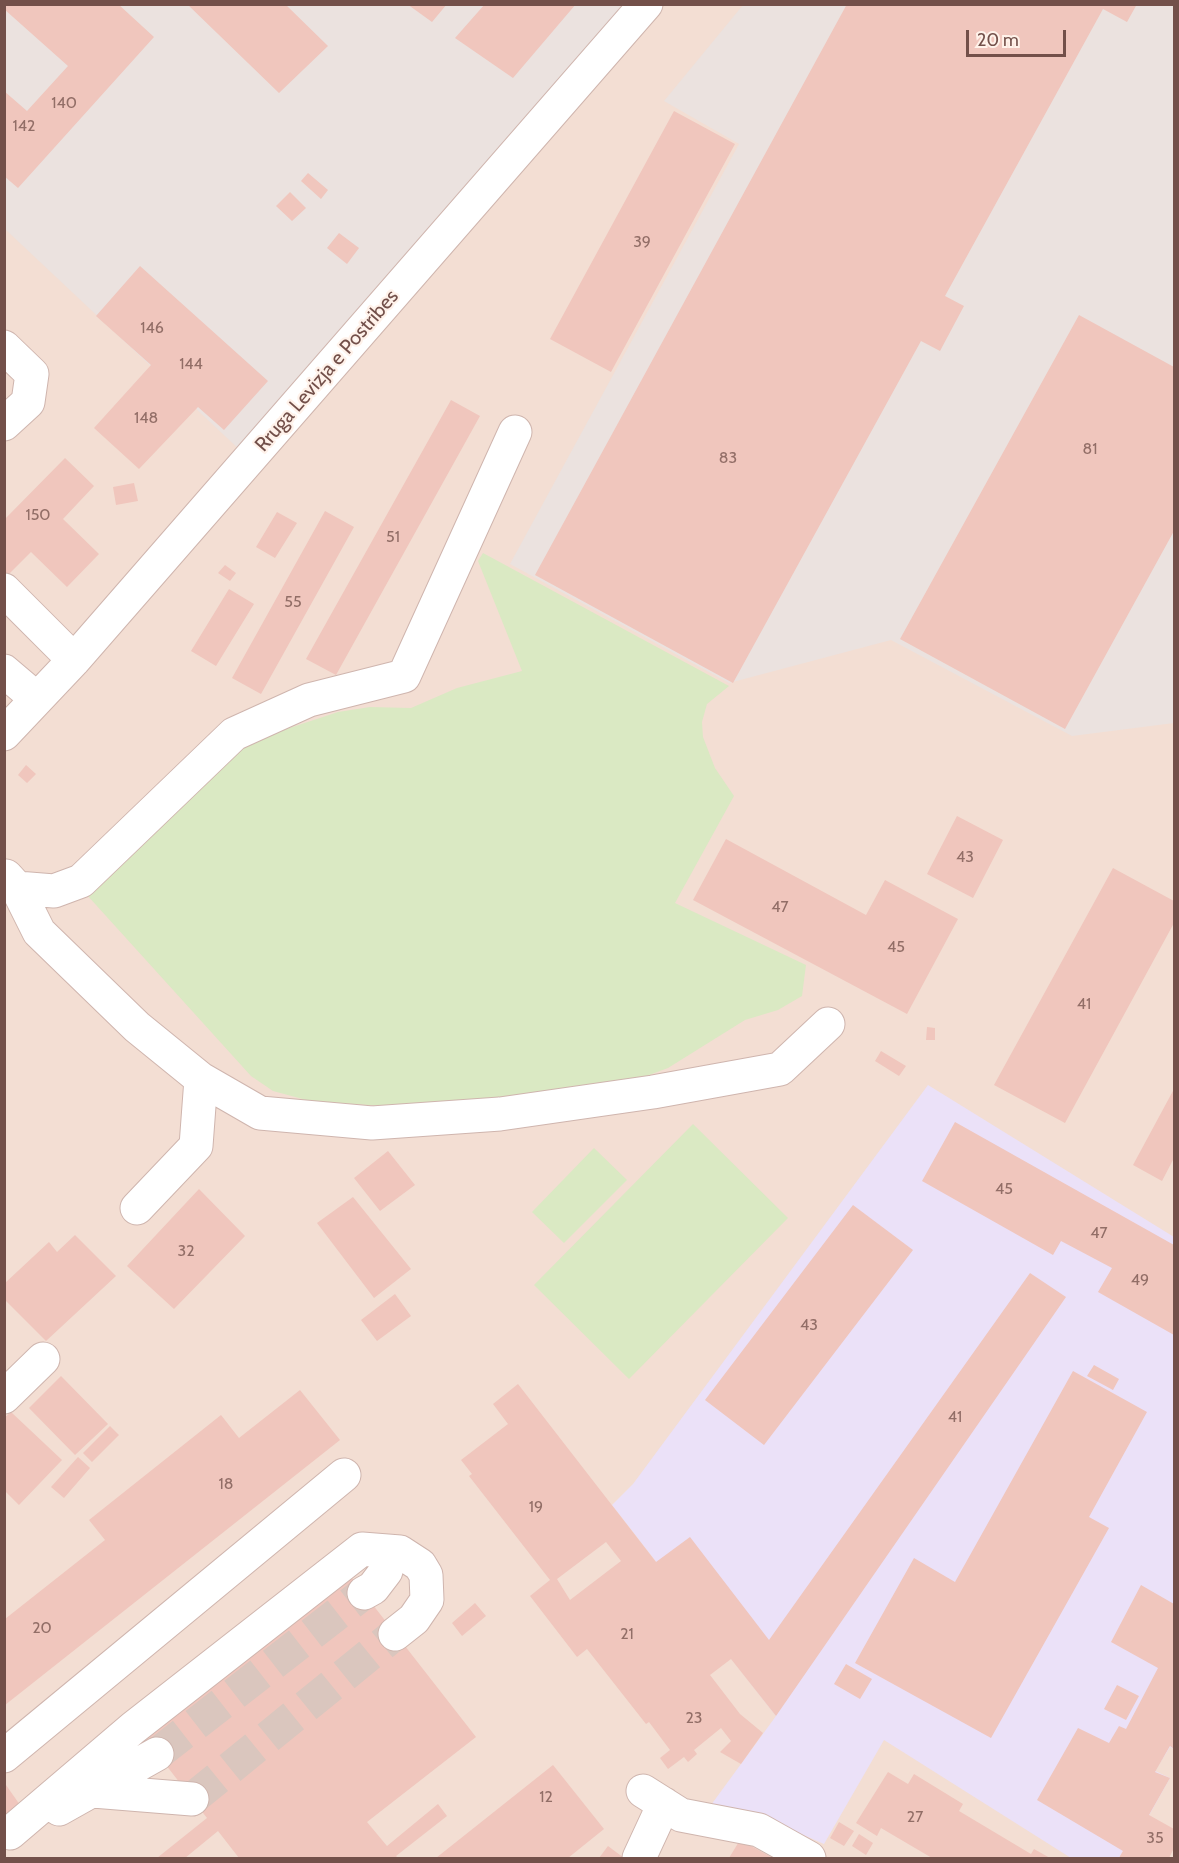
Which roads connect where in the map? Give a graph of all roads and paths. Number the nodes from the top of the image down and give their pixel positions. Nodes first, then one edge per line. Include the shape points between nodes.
1 (646, 4) edge
2 (4, 347) edge
3 (4, 424) edge
4 (515, 432) dead end
5 (4, 590) edge
6 (74, 660) junction
7 (4, 670) edge
8 (37, 699) junction
9 (4, 734) edge
10 (11, 881) edge
11 (828, 1024) dead end
12 (201, 1079) junction
13 (137, 1208) dead end
14 (43, 1359) dead end
15 (4, 1397) edge
16 (344, 1475) dead end
17 (385, 1552) junction
18 (364, 1593) tunnel mouth
19 (395, 1634) tunnel mouth
20 (157, 1754) tunnel mouth
21 (4, 1756) edge
22 (93, 1791) junction
23 (192, 1799) tunnel mouth
24 (8, 1835) edge
25 (639, 1858) edge
26 (809, 1858) edge

1 - 6 street, Rruga Levizja e Postribes
2 - 3 street via 32,374 28,402
4 - 10 street via 404,676 309,700 234,734 81,881 54,891
5 - 6 street
6 - 8 street, Rruga Levizja e Postribes
7 - 8 street
8 - 9 street, Rruga Levizja e Postribes
10 - 12 street via 39,932 136,1027
11 - 12 street via 780,1069 500,1114 372,1123 260,1113
12 - 13 street via 196,1146
14 - 15 street
16 - 21 street
17 - 18 street via 386,1571
17 - 19 street via 411,1557 426,1575 429,1588 427,1600 414,1619
17 - 24 street via 375,1548 362,1550 341,1564 133,1728
20 - 22 street
22 - 23 street
22 - 24 street
25 - 26 street via 654,1798 681,1815 759,1830

